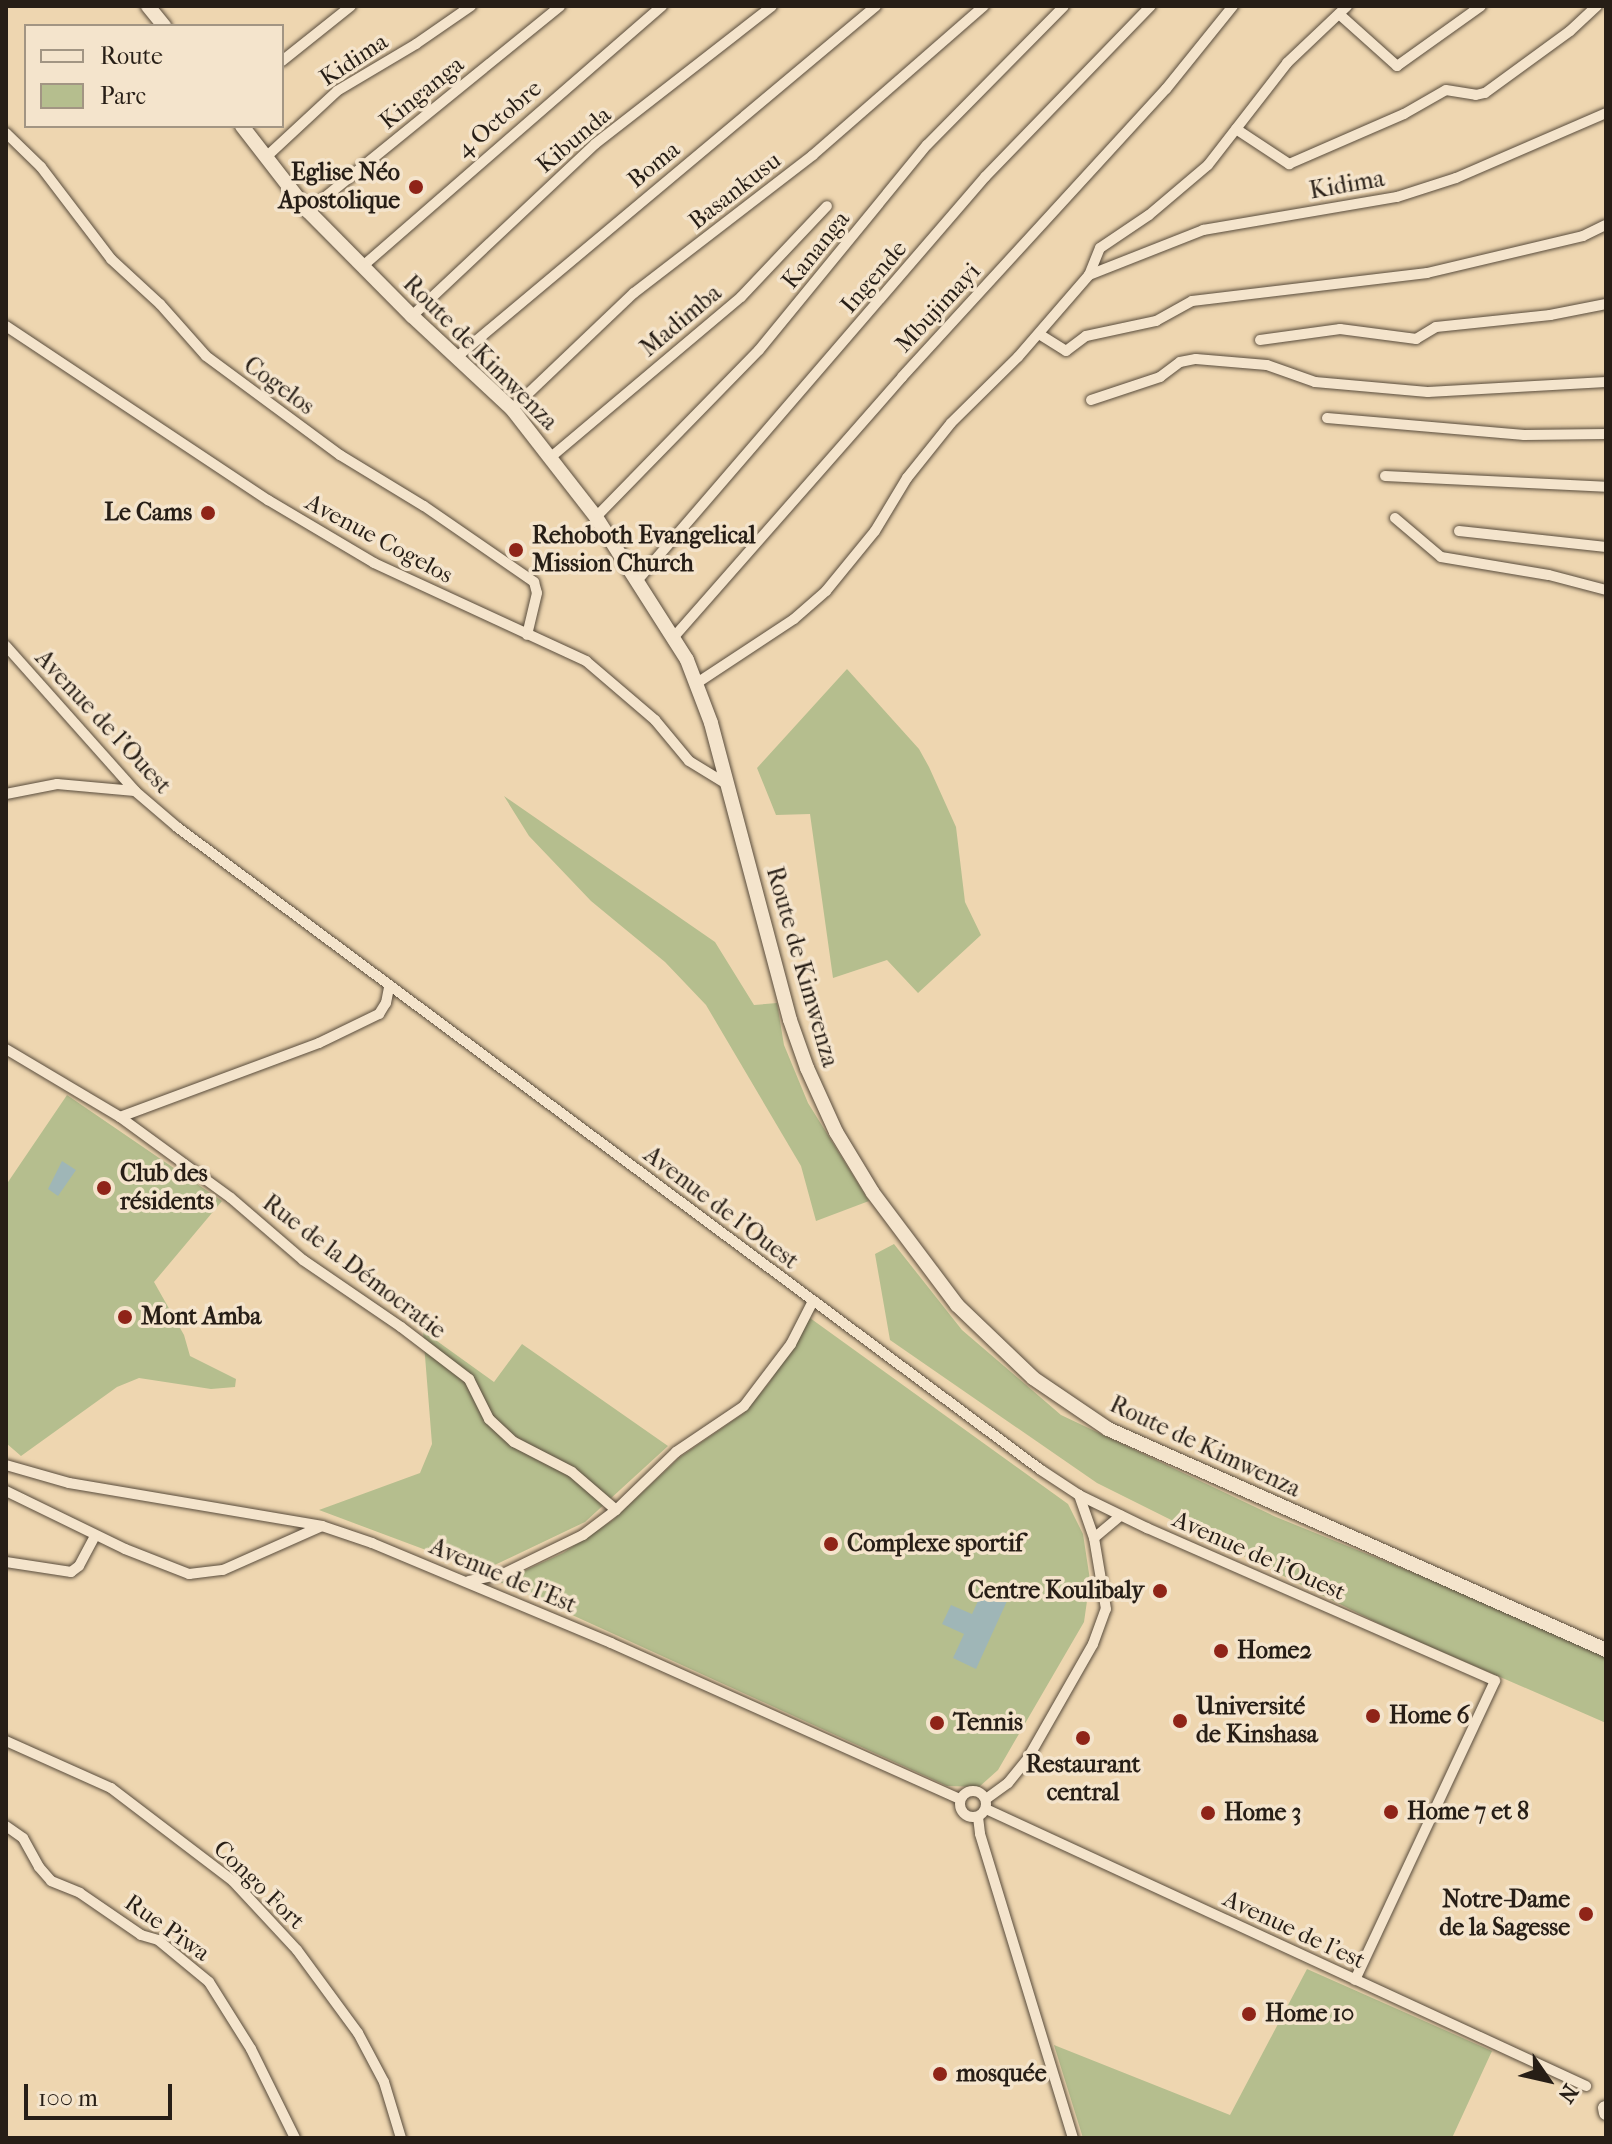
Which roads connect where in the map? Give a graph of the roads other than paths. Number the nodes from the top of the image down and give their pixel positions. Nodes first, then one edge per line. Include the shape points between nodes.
1 (148, 6) edge
2 (351, 6) edge
3 (471, 6) edge
4 (560, 6) edge
5 (662, 6) edge
6 (772, 6) edge
7 (876, 6) edge
8 (984, 6) edge
9 (1064, 6) edge
10 (1151, 6) edge
11 (1233, 6) edge
12 (1481, 6) edge
13 (1597, 6) edge
14 (1343, 10) edge
15 (162, 24) edge
16 (284, 59) edge
17 (1606, 113) edge
18 (243, 128) edge
19 (1236, 129) junction
20 (6, 133) edge
21 (265, 158) junction
22 (827, 206) dead end
23 (308, 211) junction
24 (1606, 225) edge
25 (364, 265) junction
26 (1089, 275) junction
27 (1606, 304) edge
28 (412, 316) junction
29 (6, 326) edge
30 (1039, 334) junction
31 (1260, 340) dead end
32 (458, 356) junction
33 (1606, 382) edge
34 (1091, 400) dead end
35 (512, 409) junction
36 (1327, 418) dead end
37 (1606, 434) edge
38 (551, 457) junction
39 (1385, 476) dead end
40 (1606, 487) edge
41 (596, 517) junction
42 (1395, 518) dead end
43 (1459, 531) dead end
44 (1606, 547) edge
45 (636, 582) junction
46 (1606, 590) edge
47 (527, 635) junction
48 (673, 638) junction
49 (6, 646) edge
50 (697, 683) junction
51 (728, 785) junction
52 (135, 791) junction
53 (6, 794) edge
54 (389, 988) junction
55 (6, 1049) edge
56 (120, 1117) junction
57 (813, 1301) junction
58 (6, 1465) edge
59 (6, 1491) edge
60 (1079, 1495) junction
61 (616, 1510) junction
62 (1121, 1515) junction
63 (322, 1526) junction
64 (95, 1536) junction
65 (1094, 1538) junction
66 (6, 1562) edge
67 (467, 1581) junction
68 (1606, 1650) edge
69 (6, 1741) edge
70 (960, 1799) junction
71 (983, 1808) junction
72 (6, 1826) edge
73 (1355, 1980) junction
74 (1586, 2086) dead end
75 (295, 2138) edge
76 (401, 2138) edge
77 (1073, 2138) edge

1 - 15 street
2 - 16 street
3 - 21 street, Kidima via 337,91
4 - 23 street, Kinganga
5 - 25 street, 4 Octobre
6 - 28 street, Kibunda via 595,144
7 - 32 street, Boma
8 - 35 street, Basankusu via 813,155 634,293
9 - 41 street, Kananga via 927,145 759,350
10 - 45 street, Ingende via 985,177
11 - 48 street, Mbujimayi via 1166,89 902,377
12 - 14 street via 1397,66
13 - 19 street via 1485,93 1446,90 1289,164
14 - 19 street via 1287,63
17 - 26 street, Kidima via 1456,178 1397,197 1203,230
18 - 21 street, Route de Kimwenza
19 - 26 street via 1193,180 1100,248
20 - 47 street, Cogelos via 41,167 111,259 206,356 340,455 534,582 537,593
21 - 23 street, Route de Kimwenza
22 - 38 street, Madimba via 741,297
23 - 25 street, Route de Kimwenza
24 - 30 street via 1583,236 1427,273 1192,301 1156,321 1086,336 1066,351
25 - 28 street, Route de Kimwenza
26 - 30 street
27 - 31 street via 1436,327 1416,339 1336,329
28 - 32 street, Route de Kimwenza
29 - 47 street, Avenue Cogelos via 268,500 374,563
30 - 50 street via 951,423 826,591 794,619
32 - 35 street, Route de Kimwenza
33 - 34 street via 1428,392 1315,382 1267,365 1196,359
35 - 38 street, Route de Kimwenza
36 - 37 street via 1524,435
38 - 41 street, Route de Kimwenza
39 - 40 street
41 - 45 street, Route de Kimwenza
42 - 46 street via 1441,557
43 - 44 street
45 - 48 street, Route de Kimwenza
47 - 51 street, Avenue Cogelos via 586,661 655,720 689,761
48 - 50 street, Route de Kimwenza
49 - 52 street, Avenue de l'Ouest
50 - 51 street, Route de Kimwenza
51 - 68 street, Route de Kimwenza via 790,1020 821,1101 873,1193 976,1325 1033,1378 1108,1429
52 - 53 street via 57,784
52 - 54 street, Avenue de l'Ouest
54 - 56 street via 379,1014 319,1043
54 - 57 street, Avenue de l'Ouest
55 - 56 street, Rue de la Démocratie
56 - 61 street, Rue de la Démocratie via 231,1198 303,1260 469,1379 489,1419 514,1442 572,1472
57 - 60 street, Avenue de l'Ouest
57 - 61 street via 791,1344 748,1402 676,1452
58 - 63 street, Avenue de l'Est via 69,1483
59 - 64 street
60 - 62 street, Avenue de l'Ouest
60 - 65 street
61 - 67 street via 564,1545 503,1574
62 - 65 street
62 - 73 street, Avenue de l'Ouest via 1495,1681
63 - 64 street via 223,1570 196,1574
63 - 67 street, Avenue de l'Est
64 - 66 street via 71,1572
65 - 71 street via 1106,1609 1093,1644 1020,1771
67 - 70 street, Avenue de l'Est
69 - 76 street, Congo Fort via 111,1788 233,1881 297,1950 358,2033 384,2082
70 - 71 street, Avenue de l'Est via 972,1791
70 - 71 street, Avenue de l'Est via 964,1815
71 - 73 street, Avenue de l'est
71 - 77 street via 980,1834
72 - 75 street, Rue Piwa via 23,1838 51,1881 158,1940 209,1982 251,2049
73 - 74 street, Avenue de l'est

